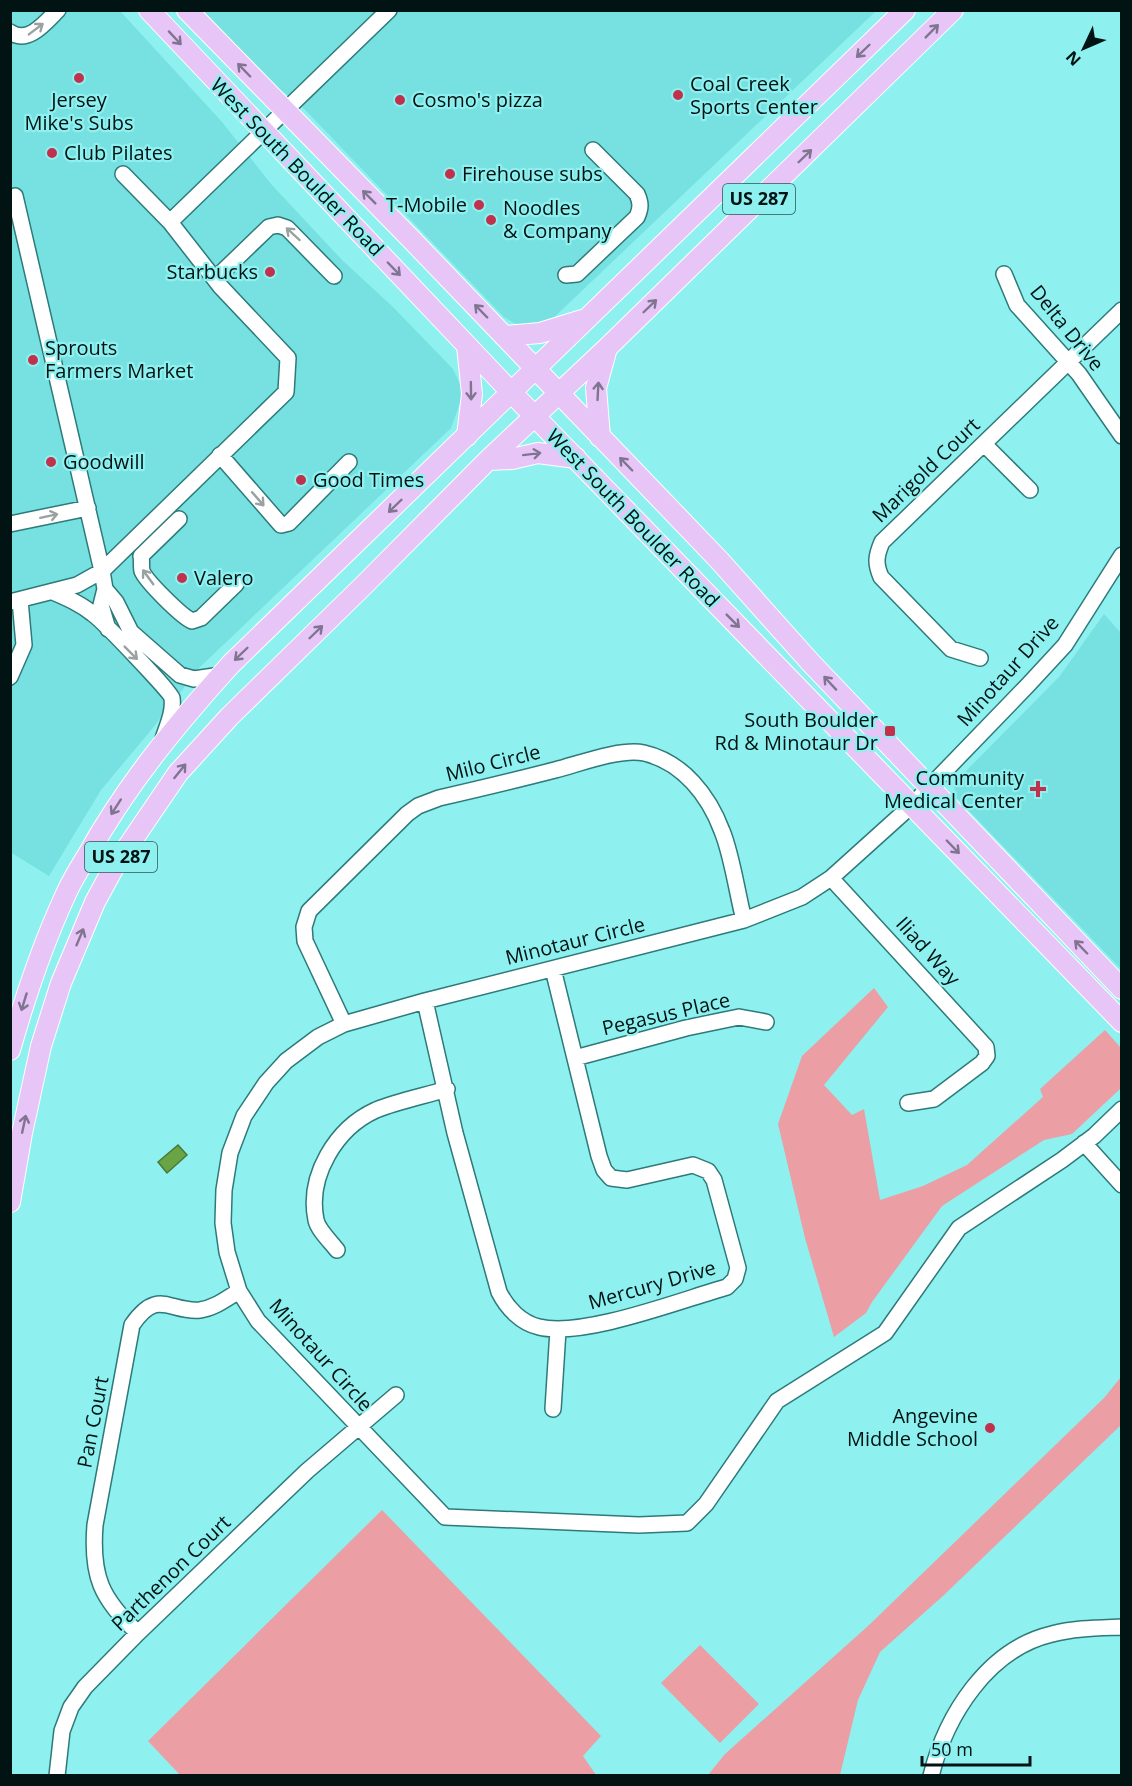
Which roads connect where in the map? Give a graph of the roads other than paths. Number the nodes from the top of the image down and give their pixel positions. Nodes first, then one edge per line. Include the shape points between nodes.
1 (58, 10) edge
2 (149, 10) edge
3 (188, 10) edge
4 (389, 10) edge
5 (905, 10) edge
6 (952, 10) edge
7 (10, 32) edge
8 (285, 112) junction
9 (264, 132) junction
10 (593, 150) dead end
11 (123, 174) dead end
12 (15, 196) dead end
13 (170, 222) junction
14 (1004, 274) dead end
15 (566, 275) dead end
16 (334, 276) dead end
17 (215, 279) junction
18 (1122, 310) edge
19 (588, 319) junction
20 (504, 336) junction
21 (467, 346) junction
22 (608, 347) junction
23 (1068, 361) junction
24 (536, 369) junction
25 (512, 393) junction
26 (559, 393) junction
27 (535, 416) junction
28 (467, 436) junction
29 (600, 436) junction
30 (1122, 436) edge
31 (984, 444) junction
32 (220, 455) junction
33 (576, 458) junction
34 (488, 460) junction
35 (349, 462) dead end
36 (1030, 490) dead end
37 (88, 508) junction
38 (179, 519) dead end
39 (10, 524) edge
40 (1122, 555) edge
41 (102, 571) junction
42 (236, 584) dead end
43 (105, 589) junction
44 (53, 591) junction
45 (15, 601) edge
46 (108, 629) junction
47 (980, 657) dead end
48 (221, 675) junction
49 (10, 677) edge
50 (162, 742) junction
51 (928, 787) junction
52 (912, 805) junction
53 (831, 878) junction
54 (744, 920) junction
55 (554, 969) junction
56 (1122, 989) edge
57 (425, 1001) junction
58 (766, 1022) dead end
59 (1122, 1022) edge
60 (344, 1024) junction
61 (10, 1050) edge
62 (575, 1058) junction
63 (447, 1089) junction
64 (908, 1103) dead end
65 (1122, 1109) edge
66 (1084, 1143) junction
67 (1122, 1185) edge
68 (10, 1202) edge
69 (337, 1250) dead end
70 (239, 1291) junction
71 (558, 1330) junction
72 (396, 1395) dead end
73 (553, 1409) dead end
74 (359, 1428) junction
75 (1122, 1627) edge
76 (138, 1633) junction
77 (57, 1776) edge
78 (931, 1776) edge

7 -> 1 street via 16,36 29,35
2 -> 9 main road, West South Boulder Road
8 -> 3 main road, West South Boulder Road
4 - 8 street
5 -> 19 main road, US 287
22 -> 6 main road, US 287
8 - 9 street
20 -> 8 main road, West South Boulder Road
9 - 13 street
9 -> 21 main road, West South Boulder Road
10 - 15 street via 637,194 640,210 577,274
11 - 13 street
12 - 37 street
13 - 17 street
14 - 23 street, Delta Drive via 1017,305
16 -> 17 street via 287,228 278,225 269,227
17 - 32 street via 288,358 286,392
18 - 23 street, Marigold Court
19 - 20 main road via 540,333
19 - 24 main road, US 287
20 - 24 main road, West South Boulder Road
21 - 25 main road, West South Boulder Road
21 -> 28 main road via 472,394
22 - 26 main road, US 287
29 -> 22 main road via 596,388
23 - 30 street, Delta Drive
23 - 31 street, Marigold Court
24 - 25 main road, US 287
24 - 26 main road, West South Boulder Road
25 - 27 main road, West South Boulder Road
25 - 28 main road, US 287
26 - 27 main road, US 287
26 - 29 main road, West South Boulder Road
27 - 33 main road, West South Boulder Road
27 - 34 main road, US 287
28 -> 48 main road, US 287
51 -> 29 main road, West South Boulder Road
31 - 36 street
31 - 47 street, Marigold Court via 882,542 875,564 881,577 951,649
32 -> 35 street via 281,525 289,522
32 - 41 street
34 -> 33 main road via 538,453
33 -> 52 main road, West South Boulder Road
68 -> 34 main road, US 287 via 48,1022 95,902 133,838 197,750
39 -> 37 street
37 - 41 street
42 -> 38 street via 201,618 192,621 171,605 142,571 141,556
40 - 51 street, Minotaur Drive via 1065,645
41 - 43 street
41 - 44 street via 77,585
43 - 46 street via 101,604
43 - 48 street via 131,632 180,675 194,679
44 - 45 street
44 - 46 street via 96,615
45 - 49 street via 24,645
46 -> 50 street via 172,696 172,713
48 - 50 main road, US 287
50 -> 61 main road, US 287 via 104,825 65,894 32,977
51 - 52 street, Minotaur Drive
56 -> 51 main road, West South Boulder Road
52 - 53 street, Minotaur Circle
52 -> 59 main road, West South Boulder Road
53 - 54 street, Minotaur Circle via 802,897
53 - 64 street, Iliad Way via 987,1047 982,1063 934,1099
54 - 55 street, Minotaur Circle
54 - 60 street, Milo Circle via 723,833 713,809 694,783 668,762 643,753 612,755 439,798 407,814 309,911 305,941
55 - 57 street, Minotaur Circle
55 - 62 street, Mercury Drive
57 - 60 street, Minotaur Circle
57 - 63 street, Mercury Drive
58 - 62 street, Pegasus Place via 739,1017
60 - 70 street, Minotaur Circle via 318,1037 286,1061 244,1116 230,1153 223,1223
62 - 71 street, Mercury Drive via 604,1170 611,1178 627,1180 693,1165 708,1171 714,1179 738,1268 727,1287 632,1315
63 - 69 street via 376,1110 353,1124 335,1142 322,1165 316,1189 316,1222
63 - 71 street, Mercury Drive via 455,1133 499,1292 518,1317 537,1327
65 - 66 street
66 - 67 street
66 - 74 street, Minotaur Circle via 959,1228 885,1334 777,1401 706,1504 687,1523 445,1517
70 - 74 street, Minotaur Circle via 258,1321
70 - 76 street, Pan Court via 213,1307 198,1310 163,1303 154,1305 132,1325 93,1550 98,1579 107,1599
71 - 73 street
72 - 74 street, Parthenon Court
74 - 76 street, Parthenon Court via 307,1471
75 - 78 street via 1050,1634 1021,1646 995,1664 952,1718
76 - 77 street, Parthenon Court via 85,1687 71,1707 62,1731

